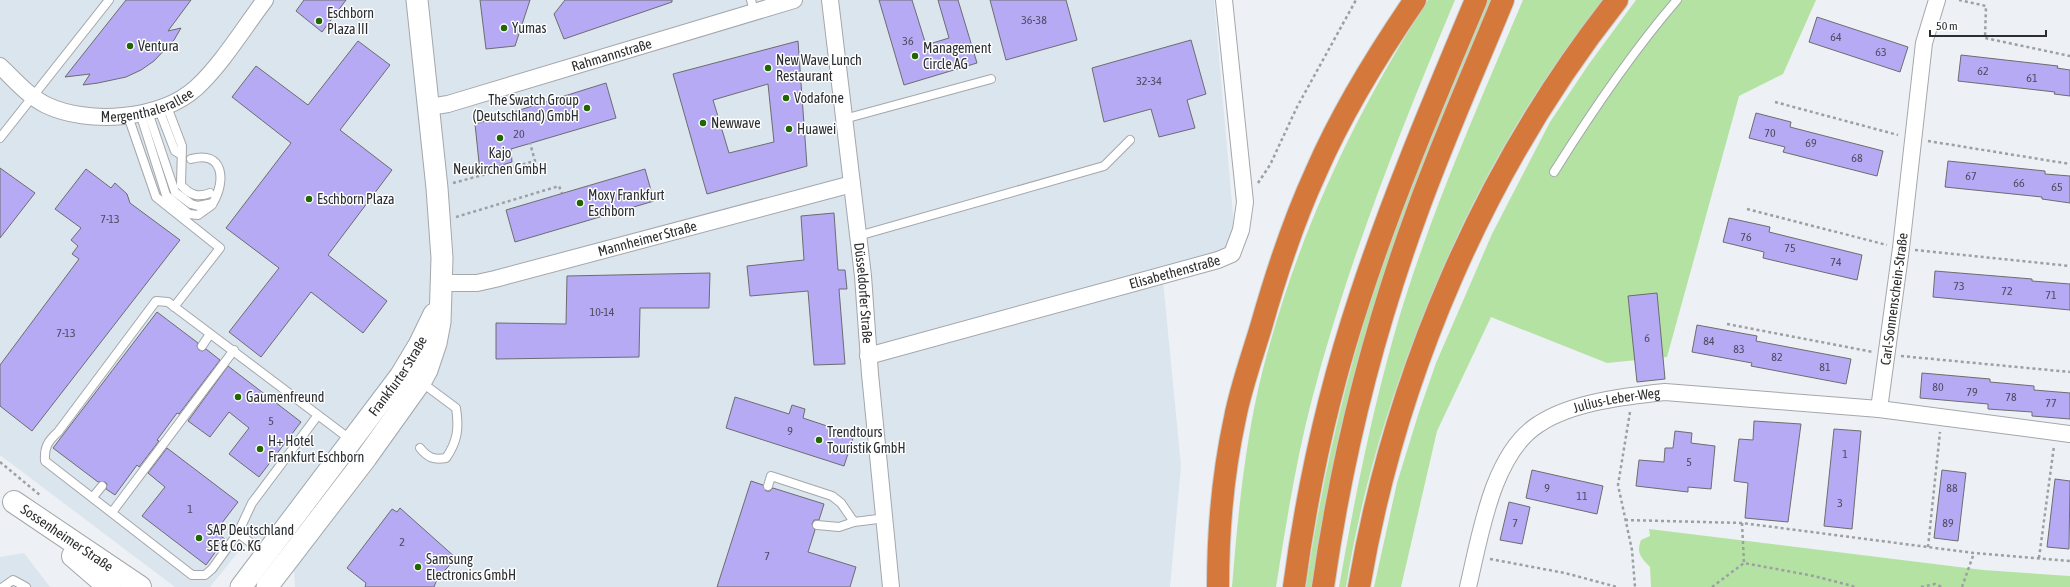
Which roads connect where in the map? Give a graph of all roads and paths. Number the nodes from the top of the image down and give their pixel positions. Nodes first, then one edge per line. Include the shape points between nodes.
1 (109, 0) edge
2 (265, 0) edge
3 (418, 0) edge
4 (794, 0) edge
5 (830, 0) edge
6 (1224, 0) edge
7 (1356, 0) edge
8 (1398, 0) edge
9 (1415, 0) edge
10 (1476, 0) edge
11 (1503, 0) edge
12 (1617, 0) edge
13 (1677, 0) edge
14 (1937, 0) edge
15 (1960, 0) edge
16 (752, 6) edge
17 (2070, 56) edge
18 (0, 66) edge
19 (991, 79) dead end
20 (32, 97) junction
21 (1775, 102) dead end
22 (429, 107) junction
23 (148, 110) junction
24 (844, 119) junction
25 (0, 138) edge
26 (1913, 139) junction
27 (1130, 140) dead end
28 (530, 143) dead end
29 (191, 158) dead end
30 (2070, 164) edge
31 (1316, 171) junction
32 (1554, 172) dead end
33 (852, 184) junction
34 (437, 188) junction
35 (210, 193) dead end
36 (562, 193) dead end
37 (1245, 202) junction
38 (1747, 209) dead end
39 (440, 221) junction
40 (858, 236) junction
41 (1901, 248) junction
42 (2070, 266) edge
43 (441, 288) junction
44 (174, 307) junction
45 (1727, 324) dead end
46 (210, 334) junction
47 (202, 346) dead end
48 (234, 350) junction
49 (1886, 355) junction
50 (868, 356) junction
51 (2070, 372) edge
52 (421, 381) junction
53 (1632, 396) junction
54 (1879, 409) junction
55 (318, 415) junction
56 (1941, 417) junction
57 (2063, 433) edge
58 (351, 441) junction
59 (420, 448) dead end
60 (102, 486) dead end
61 (768, 486) dead end
62 (7, 496) edge
63 (93, 497) junction
64 (113, 511) junction
65 (886, 518) junction
66 (1625, 520) junction
67 (854, 522) junction
68 (1742, 523) junction
69 (817, 525) dead end
70 (238, 533) junction
71 (1928, 547) junction
72 (1974, 553) junction
73 (266, 554) junction
74 (1476, 556) junction
75 (2040, 558) junction
76 (2070, 561) edge
77 (1744, 563) junction
78 (270, 585) edge
79 (3, 587) edge
80 (26, 587) edge
81 (109, 587) edge
82 (140, 587) edge
83 (242, 587) edge
84 (891, 587) edge
85 (1218, 587) edge
86 (1294, 587) edge
87 (1323, 587) edge
88 (1359, 587) edge
89 (1468, 587) edge
90 (1617, 587) edge
91 (1635, 587) edge
92 (1712, 587) edge
93 (1856, 587) edge
94 (1920, 587) edge
95 (1942, 587) edge
96 (1962, 587) edge

1 - 20 lane
2 - 23 street, Mergenthalerallee via 213,71 195,89
3 - 22 street, Frankfurter Straße
4 - 16 street, Rahmannstraße
5 - 24 street, Düsseldorfer Straße
6 - 37 street, Elisabethenstraße
7 - 37 path via 1297,106 1270,165
8 - 31 highway via 1354,72
9 - 31 highway via 1349,106
10 - 86 highway via 1421,130 1360,298 1317,457
11 - 87 highway via 1416,215 1385,308 1345,462
12 - 88 highway via 1558,79 1477,222 1426,344 1410,390 1384,472
13 - 32 lane via 1658,22 1580,130
14 - 26 street, Carl-Sonnenschein-Straße via 1924,44
15 - 17 path via 1986,6 1985,38
16 - 22 street, Rahmannstraße via 448,104
18 - 20 street, Mergenthalerallee
19 - 24 lane
20 - 23 street, Mergenthalerallee via 65,112 87,116
20 - 25 lane
21 - 26 path
22 - 34 street, Frankfurter Straße
23 - 29 lane via 175,192 191,204 198,206 213,203 221,184 216,163 208,158
23 - 35 lane via 182,146 181,185 195,196 202,197
23 - 44 lane via 156,197 220,248
24 - 33 street, Düsseldorfer Straße
26 - 30 path
26 - 41 street, Carl-Sonnenschein-Straße
27 - 40 lane via 1104,166
28 - 34 path via 535,161
31 - 85 highway via 1290,234 1235,417 1223,482
33 - 40 street, Düsseldorfer Straße
33 - 43 street, Mannheimer Straße via 495,279
34 - 39 street, Frankfurter Straße
36 - 39 path via 559,186
37 - 50 street, Elisabethenstraße via 1241,230 1232,254 1218,260
38 - 41 path
39 - 43 street, Frankfurter Straße
40 - 50 street, Düsseldorfer Straße
41 - 42 path
41 - 49 street, Carl-Sonnenschein-Straße
43 - 52 street, Frankfurter Straße via 440,322 436,343
43 - 58 street, Frankfurter Straße via 429,325 401,375
44 - 46 lane
44 - 63 lane via 168,302 156,301 44,449 46,461
45 - 49 path
46 - 47 lane
46 - 48 lane
48 - 55 lane
48 - 64 lane via 144,463
49 - 51 path
49 - 54 street, Carl-Sonnenschein-Straße
50 - 65 street, Düsseldorfer Straße
52 - 59 lane via 456,408 459,425 455,446 446,458 436,460
52 - 78 street, Frankfurter Straße
53 - 54 street, Julius-Leber-Weg via 1665,392
53 - 66 path via 1618,484
53 - 74 street, Julius-Leber-Weg via 1562,413 1539,424 1514,447 1496,484
54 - 56 street
55 - 58 lane
55 - 70 lane via 252,503
56 - 57 street
56 - 71 path
57 - 75 path
58 - 73 street, Frankfurter Straße
60 - 63 lane
61 - 67 lane via 771,476 832,496
62 - 81 main road, Sossenheimer Straße
62 - 82 main road, Sossenheimer Straße
63 - 64 lane
64 - 70 lane via 192,575 205,575 212,569
65 - 67 lane
65 - 84 street, Düsseldorfer Straße
66 - 68 path
66 - 91 path via 1632,550
67 - 69 lane via 839,527
68 - 71 path
68 - 77 path
70 - 73 lane
71 - 72 path
72 - 75 path
72 - 96 path
73 - 83 street, Frankfurter Straße
74 - 89 street, Julius-Leber-Weg
74 - 90 path via 1565,573
75 - 76 path
77 - 92 path
77 - 93 path
79 - 80 lane via 13,580
94 - 95 path via 1935,584

